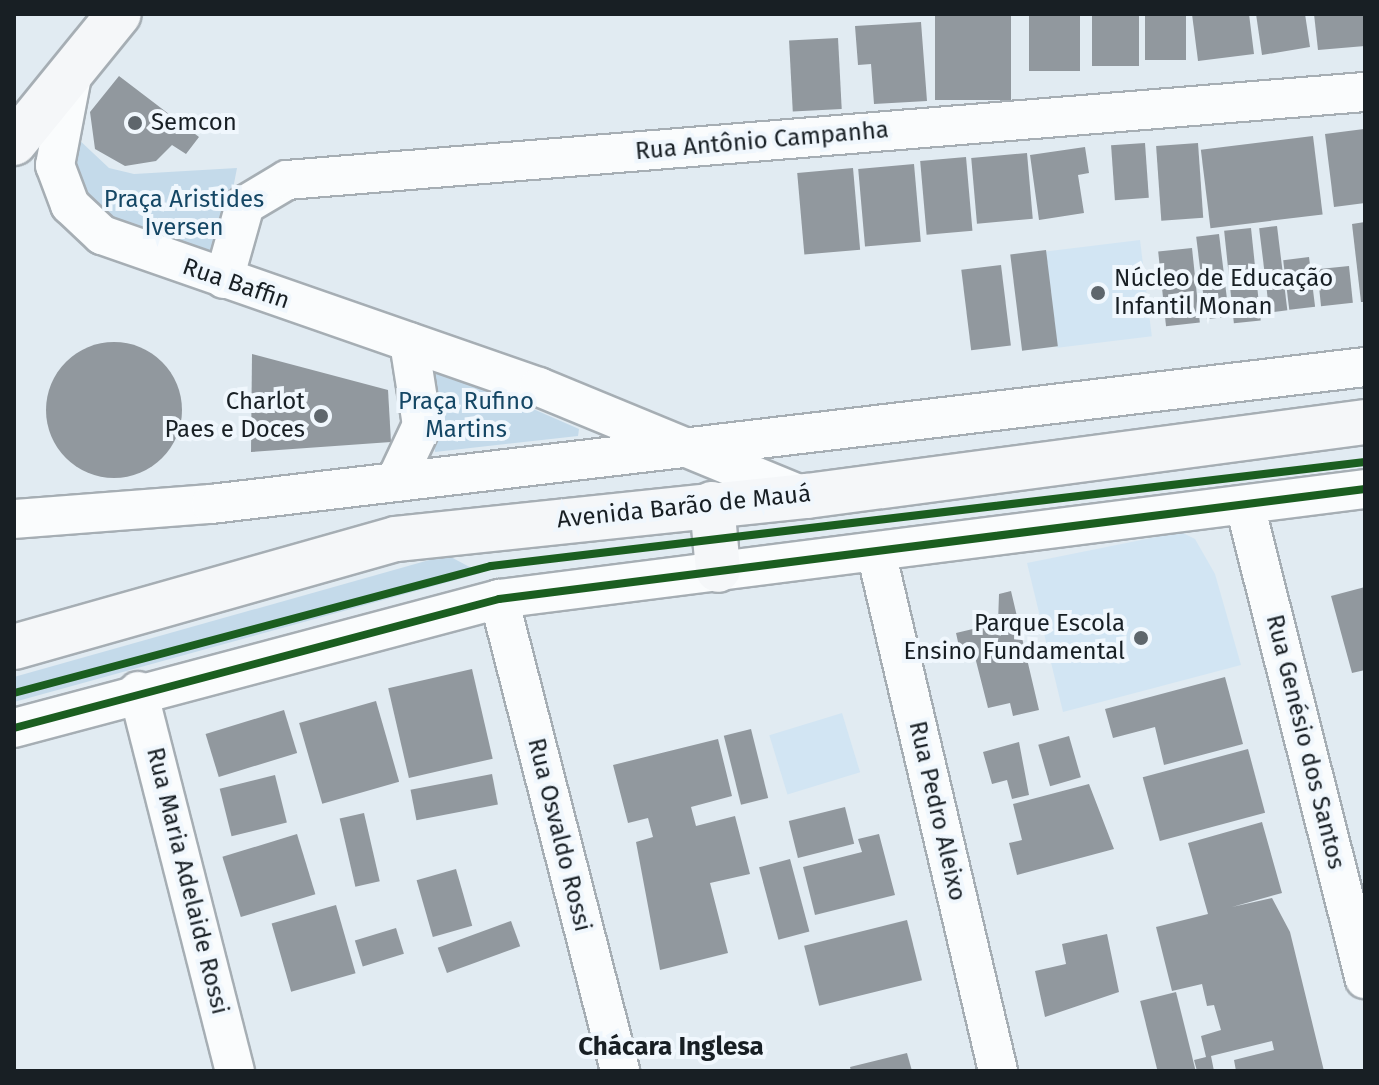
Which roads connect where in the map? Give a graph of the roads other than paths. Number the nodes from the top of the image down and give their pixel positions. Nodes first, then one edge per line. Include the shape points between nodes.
1 (119, 14) edge
2 (73, 71) junction
3 (1365, 92) edge
4 (14, 143) edge
5 (224, 279) junction
6 (409, 342) junction
7 (1365, 367) edge
8 (1365, 422) edge
9 (686, 448) junction
10 (396, 480) junction
11 (1365, 489) edge
12 (803, 496) junction
13 (712, 504) junction
14 (1245, 506) junction
15 (14, 519) edge
16 (876, 552) junction
17 (718, 570) junction
18 (499, 599) junction
19 (14, 647) edge
20 (138, 691) junction
21 (14, 728) edge
22 (1356, 908) edge
23 (1365, 979) edge
24 (235, 1071) edge
25 (620, 1071) edge
26 (998, 1071) edge

1 - 2 street
2 - 4 street
2 - 5 street, Rua Baffin via 53,144 70,205 124,245
3 - 5 street, Rua Antônio Campanha via 287,180 245,205
5 - 6 street, Rua Baffin
6 - 9 street, Rua Baffin
6 - 10 street via 422,425
7 - 9 street
8 - 12 street, Avenida Barão de Mauá
9 - 10 street
9 - 12 street, Rua Baffin
10 - 15 street
11 - 14 street
12 - 13 street, Avenida Barão de Mauá
13 - 17 street
13 - 19 street, Avenida Barão de Mauá via 396,539
14 - 16 street
14 - 22 street, Rua Genésio dos Santos
16 - 17 street
16 - 26 street, Rua Pedro Aleixo
17 - 18 street
18 - 20 street
18 - 25 street, Rua Osvaldo Rossi
20 - 21 street
20 - 24 street, Rua Maria Adelaide Rossi
22 - 23 street, Rua Genésio dos Santos

